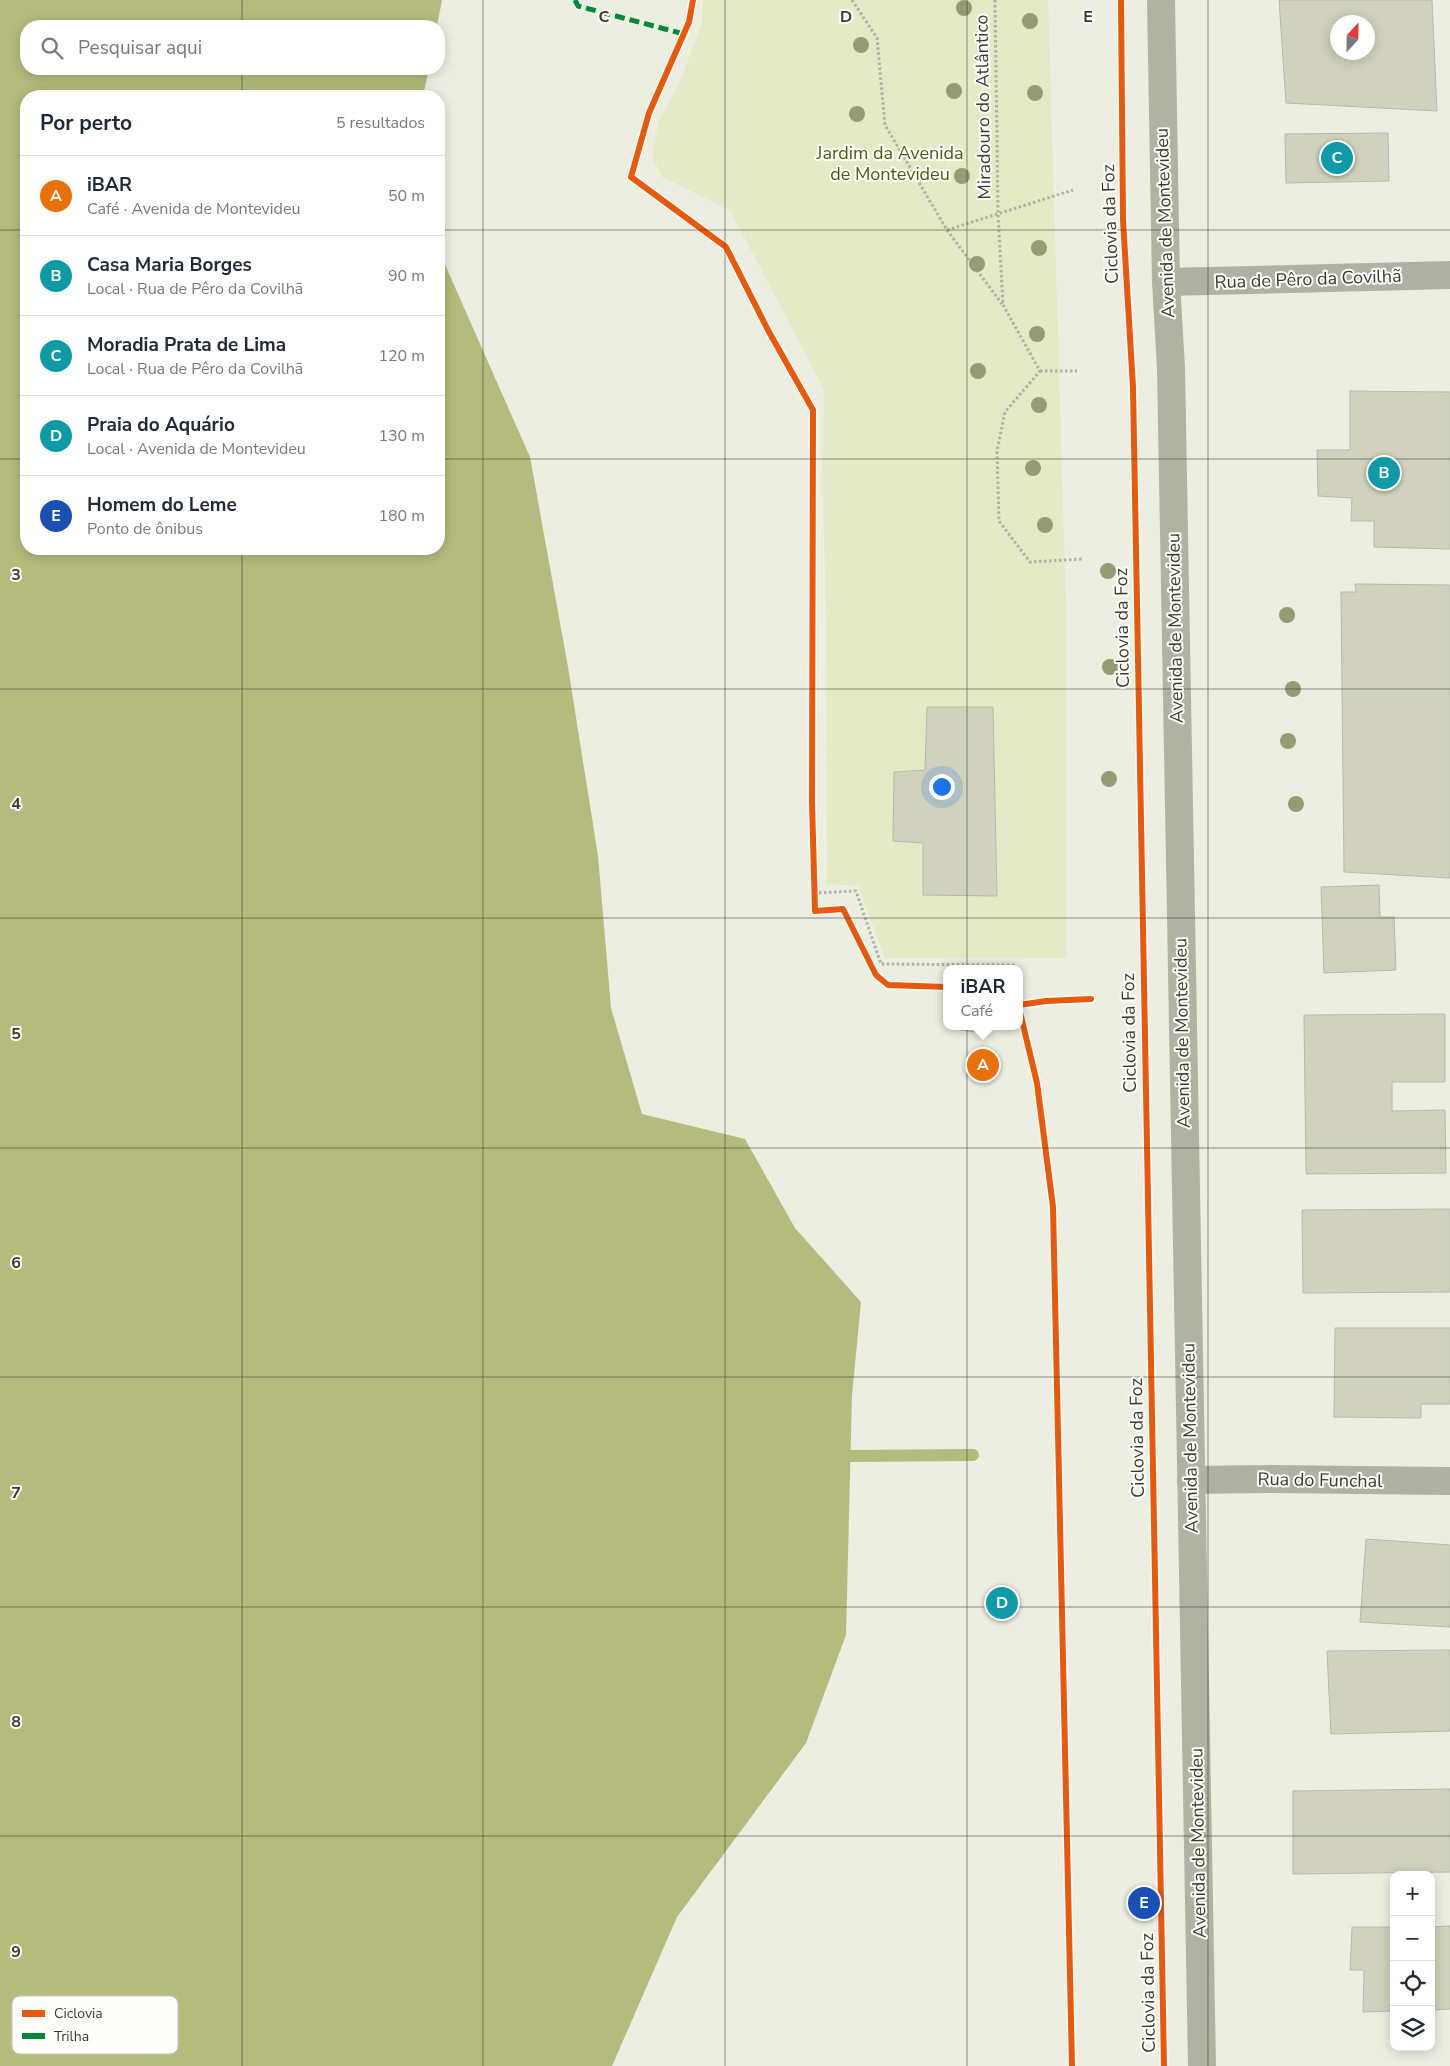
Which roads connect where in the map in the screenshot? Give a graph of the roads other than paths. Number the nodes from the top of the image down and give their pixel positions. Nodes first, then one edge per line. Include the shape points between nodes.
1 (1161, 0) edge
2 (1450, 275) edge
3 (1166, 282) junction
4 (1190, 1480) junction
5 (1450, 1481) edge
6 (1202, 2066) edge

1 - 3 main road, Avenida de Montevideu
2 - 3 street, Rua de Pêro da Covilhã
3 - 4 main road, Avenida de Montevideu via 1171,368
4 - 5 street, Rua do Funchal
4 - 6 main road, Avenida de Montevideu

